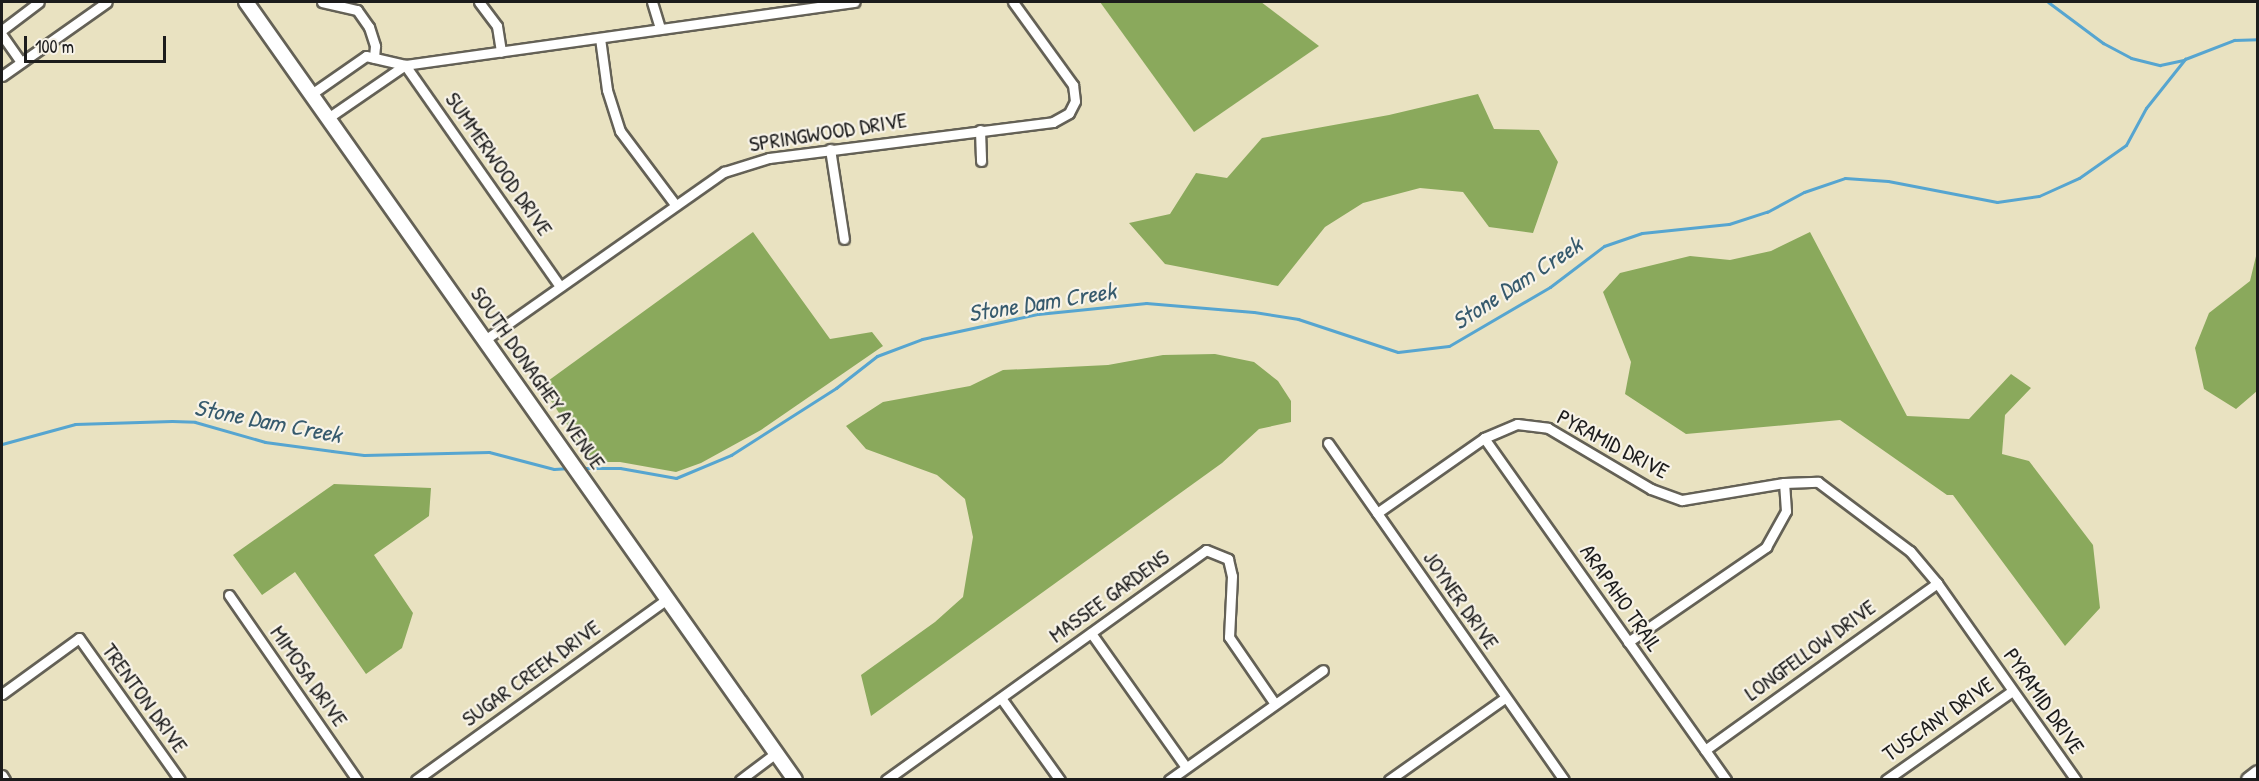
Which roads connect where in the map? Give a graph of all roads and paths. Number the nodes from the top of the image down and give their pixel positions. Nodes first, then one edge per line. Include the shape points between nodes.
1 (39, 2) edge
2 (107, 2) edge
3 (246, 2) edge
4 (322, 2) edge
5 (479, 2) edge
6 (652, 2) edge
7 (855, 2) edge
8 (1013, 2) edge
9 (820, 4) edge
10 (660, 29) junction
11 (2, 30) edge
12 (2, 35) edge
13 (600, 38) junction
14 (501, 52) junction
15 (374, 58) junction
16 (21, 62) junction
17 (405, 65) junction
18 (2, 76) edge
19 (310, 95) junction
20 (328, 118) junction
21 (980, 130) junction
22 (830, 149) junction
23 (981, 161) dead end
24 (674, 204) junction
25 (844, 239) dead end
26 (560, 286) junction
27 (486, 339) junction
28 (1484, 438) junction
29 (1328, 443) dead end
30 (1784, 483) junction
31 (1377, 513) junction
32 (1938, 583) junction
33 (229, 595) dead end
34 (668, 598) junction
35 (1090, 633) junction
36 (1628, 642) junction
37 (1323, 670) dead end
38 (2012, 691) junction
39 (2, 694) edge
40 (1001, 698) junction
41 (1505, 698) junction
42 (1275, 704) junction
43 (1705, 750) junction
44 (776, 753) junction
45 (1186, 767) junction
46 (2258, 773) edge
47 (2, 774) edge
48 (893, 778) edge
49 (1390, 779) edge
50 (5, 780) edge
51 (180, 780) edge
52 (357, 780) edge
53 (416, 780) edge
54 (740, 780) edge
55 (795, 780) edge
56 (1060, 780) edge
57 (1169, 780) edge
58 (1564, 780) edge
59 (1726, 780) edge
60 (1886, 780) edge
61 (2076, 780) edge
62 (2249, 780) edge

1 - 11 street
2 - 16 street
3 - 19 street, SOUTH DONAGHEY AVENUE
4 - 15 street via 357,10 369,27
5 - 14 street via 497,26
6 - 10 street
7 - 9 street
8 - 21 street, SPRINGWOOD DRIVE via 1073,85 1075,101 1070,113 1053,122
9 - 10 street
10 - 13 street
12 - 16 street
13 - 14 street
13 - 24 street via 607,90 620,131
14 - 17 street
15 - 17 street
15 - 19 street via 366,56
16 - 18 street
17 - 20 street
17 - 26 street, SUMMERWOOD DRIVE
19 - 20 street, SOUTH DONAGHEY AVENUE
20 - 27 street, SOUTH DONAGHEY AVENUE
21 - 22 street, SPRINGWOOD DRIVE
21 - 23 street
22 - 24 street, SPRINGWOOD DRIVE via 768,158 724,172
22 - 25 street
24 - 26 street, SPRINGWOOD DRIVE
26 - 27 street, SPRINGWOOD DRIVE
27 - 34 street, SOUTH DONAGHEY AVENUE
28 - 30 street, PYRAMID DRIVE via 1517,424 1548,428 1651,489 1682,500
28 - 31 street, PYRAMID DRIVE
28 - 36 street, ARAPAHO TRAIL
29 - 31 street, JOYNER DRIVE
30 - 32 street, PYRAMID DRIVE via 1818,482 1910,551
30 - 36 street via 1786,511 1766,547
31 - 41 street, JOYNER DRIVE
32 - 38 street, PYRAMID DRIVE
32 - 43 street, LONGFELLOW DRIVE
33 - 52 street, MIMOSA DRIVE
34 - 44 street, SOUTH DONAGHEY AVENUE
34 - 53 street, SUGAR CREEK DRIVE
35 - 40 street, MASSEE GARDENS
35 - 42 street, MASSEE GARDENS via 1206,550 1227,559 1232,576 1229,637
35 - 45 street
36 - 43 street, ARAPAHO TRAIL
37 - 42 street
38 - 60 street, TUSCANY DRIVE
38 - 61 street, PYRAMID DRIVE
39 - 51 street, TRENTON DRIVE via 79,639
40 - 48 street, MASSEE GARDENS
40 - 56 street
41 - 49 street
41 - 58 street, JOYNER DRIVE
42 - 45 street
43 - 59 street, ARAPAHO TRAIL
44 - 54 street
44 - 55 street, SOUTH DONAGHEY AVENUE
45 - 57 street
46 - 62 street
47 - 50 street

